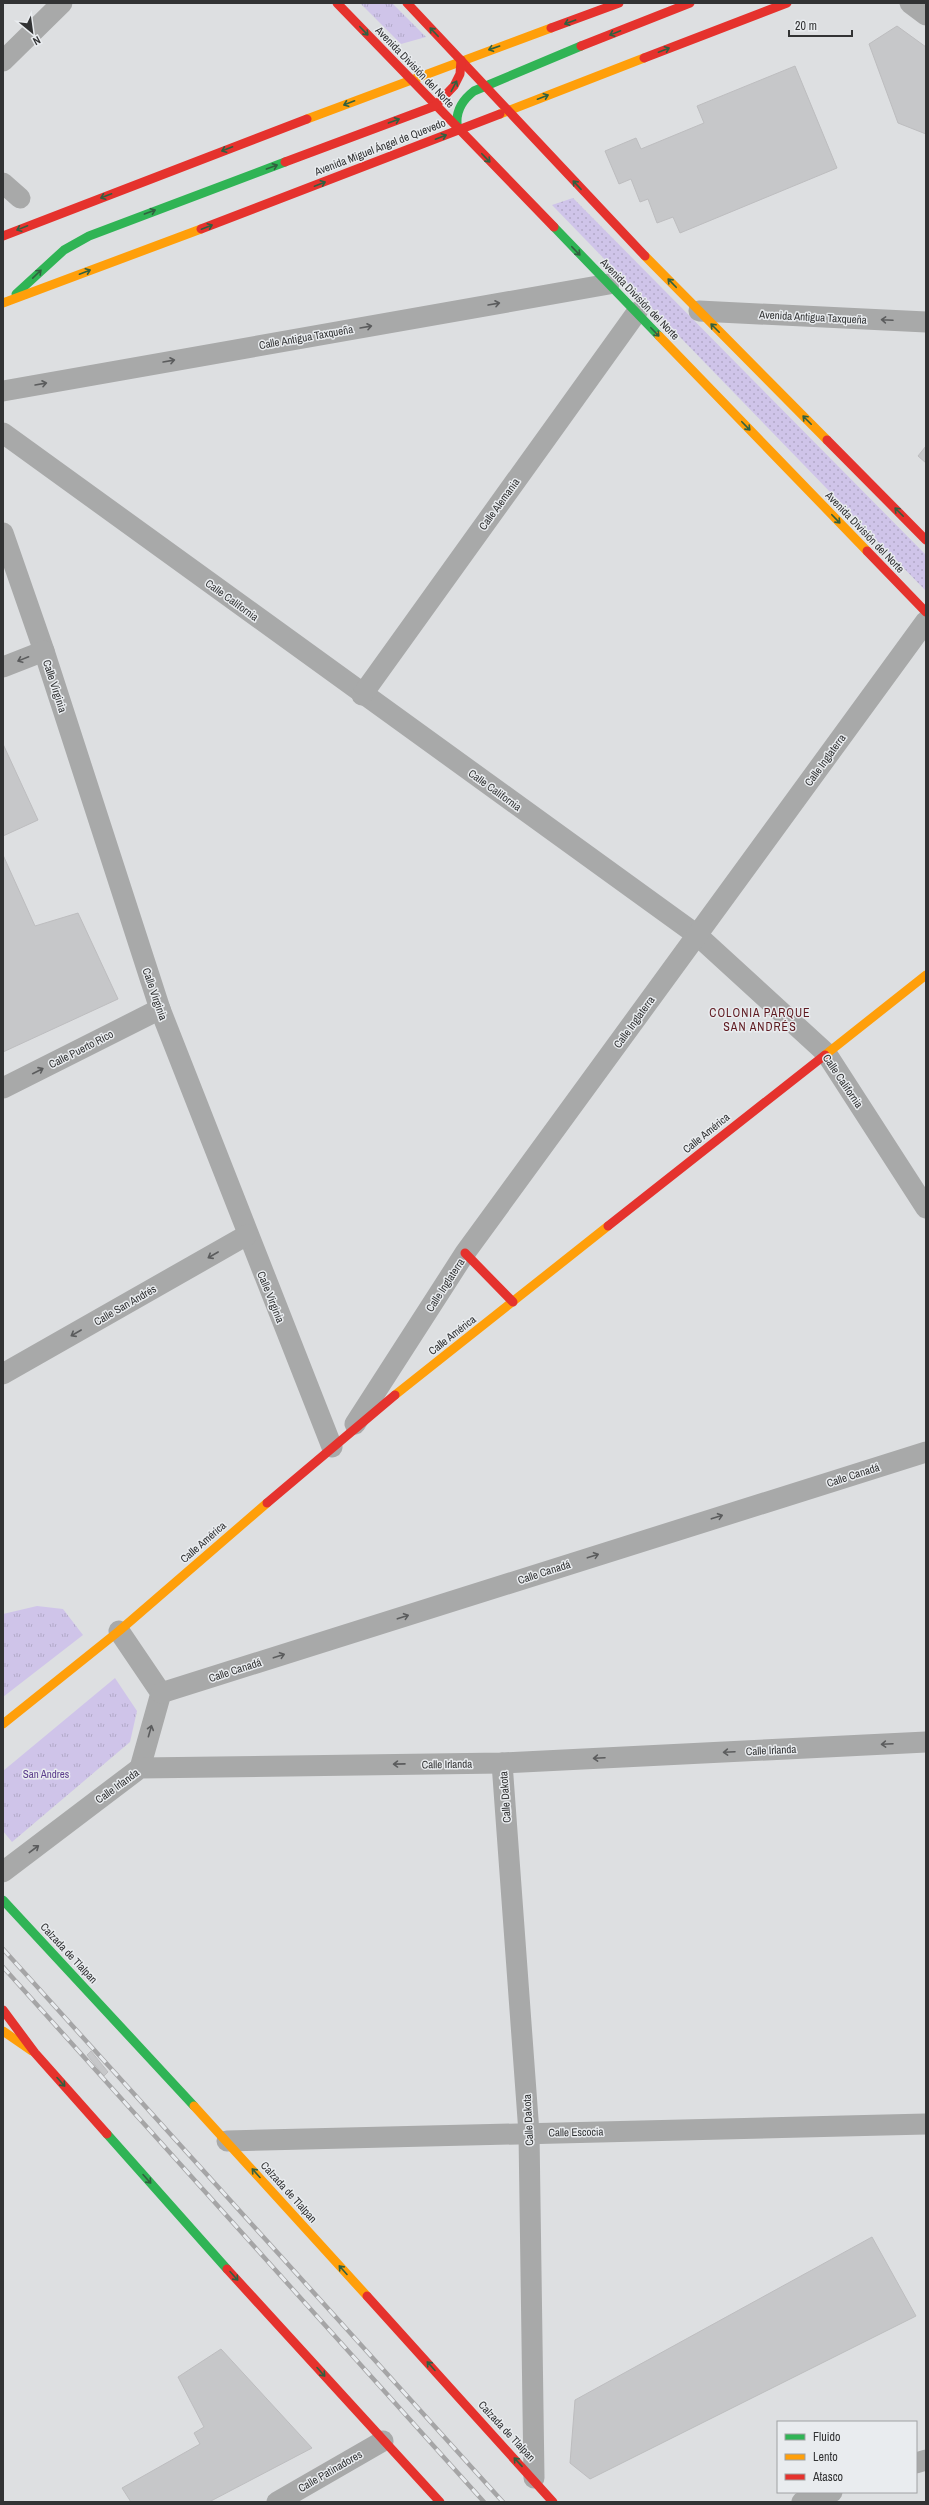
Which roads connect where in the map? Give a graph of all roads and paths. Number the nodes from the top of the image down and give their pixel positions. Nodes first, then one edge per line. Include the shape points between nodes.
1 (62, 3) edge
2 (337, 3) edge
3 (407, 3) edge
4 (619, 3) edge
5 (690, 3) edge
6 (787, 3) edge
7 (910, 3) edge
8 (926, 15) edge
9 (461, 60) junction
10 (3, 61) edge
11 (411, 79) junction
12 (484, 86) junction
13 (436, 106) junction
14 (506, 111) junction
15 (458, 130) junction
16 (3, 183) edge
17 (20, 198) dead end
18 (3, 236) edge
19 (609, 284) junction
20 (6, 302) edge
21 (699, 311) junction
22 (637, 312) junction
23 (926, 322) edge
24 (3, 391) edge
25 (3, 433) edge
26 (3, 533) edge
27 (926, 540) edge
28 (926, 612) edge
29 (926, 621) edge
30 (44, 651) junction
31 (3, 668) edge
32 (362, 695) junction
33 (697, 935) junction
34 (926, 975) edge
35 (160, 1009) junction
36 (826, 1053) junction
37 (3, 1088) edge
38 (926, 1208) edge
39 (247, 1235) junction
40 (465, 1253) junction
41 (513, 1302) junction
42 (3, 1374) edge
43 (352, 1429) junction
44 (332, 1446) junction
45 (926, 1452) edge
46 (119, 1631) junction
47 (161, 1693) junction
48 (3, 1724) edge
49 (926, 1742) edge
50 (502, 1763) junction
51 (140, 1768) junction
52 (3, 1872) edge
53 (3, 1900) edge
54 (3, 2010) edge
55 (3, 2031) edge
56 (35, 2053) junction
57 (926, 2124) edge
58 (530, 2133) junction
59 (227, 2141) junction
60 (382, 2441) junction
61 (534, 2478) junction
62 (829, 2493) edge
63 (277, 2502) edge
64 (440, 2502) edge
65 (553, 2502) edge
66 (802, 2502) edge

1 - 10 street
2 -> 11 main road, Avenida División del Norte
9 -> 3 main road
4 -> 9 main road
5 -> 12 main road
14 -> 6 main road, Avenida Miguel Ángel de Quevedo
7 - 8 street
9 - 11 main road
9 - 12 main road
13 -> 9 main road via 454,88
11 - 13 main road, Avenida División del Norte
11 -> 18 main road
12 - 14 main road
12 - 15 main road via 462,101 456,119
13 - 15 main road, Avenida División del Norte
20 -> 13 main road via 60,253 89,236
14 - 15 main road, Avenida Miguel Ángel de Quevedo
21 -> 14 main road
15 -> 19 main road, Avenida División del Norte
20 -> 15 main road, Avenida Miguel Ángel de Quevedo
16 - 17 street
19 - 22 main road, Avenida División del Norte
24 -> 19 street, Calle Antigua Taxqueña
23 -> 21 street, Avenida Antigua Taxqueña
27 -> 21 main road
22 -> 28 main road, Avenida División del Norte
22 - 32 street, Calle Alemania
25 - 32 street, Calle California
26 - 30 street, Calle Virginia
29 - 33 street, Calle Inglaterra
30 -> 31 street
30 - 35 street, Calle Virginia
32 - 33 street, Calle California
33 - 36 street, Calle California
33 - 40 street, Calle Inglaterra
34 - 36 main road, Calle América
37 -> 35 street, Calle Puerto Rico
35 - 39 street, Calle Virginia
36 - 38 street, Calle California
36 - 41 main road, Calle América
39 -> 42 street, Calle San Andrés
39 - 44 street, Calle Virginia
40 - 41 main road
40 - 43 street, Calle Inglaterra
41 - 43 main road, Calle América
43 - 44 main road, Calle América
44 - 46 main road, Calle América
47 -> 45 street, Calle Canadá
46 - 47 street
46 - 48 main road, Calle América
51 -> 47 street
49 -> 50 street, Calle Irlanda
50 -> 51 street, Calle Irlanda
50 - 58 street, Calle Dakota
52 -> 51 street, Calle Irlanda
53 - 59 main road, Calzada de Tlalpan
54 - 56 main road
55 - 56 main road
56 -> 60 main road
57 - 58 street, Calle Escocia
58 - 59 street, Calle Escocia
58 - 61 street, Calle Dakota
61 -> 59 main road, Calzada de Tlalpan
60 - 63 street, Calle Patinadores
60 - 64 main road
61 - 65 main road, Calzada de Tlalpan
62 - 66 street

